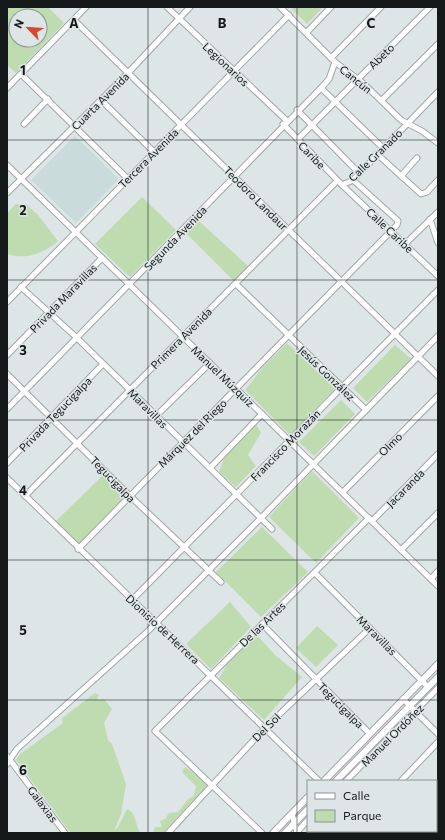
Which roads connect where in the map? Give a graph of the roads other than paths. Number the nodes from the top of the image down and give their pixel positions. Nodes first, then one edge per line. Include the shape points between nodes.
1 (86, 7) edge
2 (167, 7) edge
3 (190, 7) edge
4 (280, 7) edge
5 (332, 7) edge
6 (381, 7) edge
7 (430, 7) edge
8 (289, 15) junction
9 (178, 18) junction
10 (74, 20) junction
11 (307, 32) junction
12 (438, 44) edge
13 (333, 60) junction
14 (233, 71) junction
15 (128, 73) junction
16 (21, 74) junction
17 (357, 79) junction
18 (7, 88) edge
19 (321, 88) junction
20 (438, 92) edge
21 (48, 99) junction
22 (101, 100) junction
23 (382, 100) junction
24 (335, 101) junction
25 (298, 110) junction
26 (285, 123) junction
27 (24, 124) dead end
28 (181, 124) junction
29 (312, 124) junction
30 (407, 124) junction
31 (75, 126) junction
32 (298, 139) junction
33 (438, 142) edge
34 (383, 148) junction
35 (154, 152) junction
36 (377, 154) junction
37 (417, 158) dead end
38 (7, 165) edge
39 (359, 173) junction
40 (234, 176) junction
41 (401, 176) junction
42 (21, 179) junction
43 (128, 179) junction
44 (353, 180) junction
45 (438, 180) edge
46 (338, 181) junction
47 (342, 185) junction
48 (7, 193) edge
49 (438, 212) edge
50 (430, 219) junction
51 (288, 230) junction
52 (391, 231) junction
53 (75, 232) junction
54 (438, 243) edge
55 (405, 244) junction
56 (102, 258) junction
57 (438, 276) edge
58 (341, 282) junction
59 (129, 284) junction
60 (236, 284) junction
61 (21, 288) junction
62 (438, 290) edge
63 (7, 302) edge
64 (49, 313) junction
65 (395, 334) junction
66 (182, 336) junction
67 (289, 336) junction
68 (438, 336) edge
69 (77, 338) junction
70 (7, 355) edge
71 (418, 357) junction
72 (210, 363) junction
73 (103, 364) junction
74 (7, 374) edge
75 (438, 376) edge
76 (342, 386) junction
77 (236, 389) junction
78 (131, 390) junction
79 (24, 391) junction
80 (438, 396) edge
81 (7, 409) edge
82 (366, 410) junction
83 (262, 414) junction
84 (156, 416) junction
85 (51, 417) junction
86 (290, 440) junction
87 (78, 443) junction
88 (182, 443) junction
89 (438, 454) edge
90 (7, 463) edge
91 (314, 463) junction
92 (210, 468) junction
93 (7, 478) edge
94 (343, 492) junction
95 (236, 495) junction
96 (24, 496) junction
97 (130, 496) junction
98 (438, 513) edge
99 (261, 518) junction
100 (371, 520) junction
101 (272, 529) dead end
102 (78, 549) junction
103 (184, 549) junction
104 (401, 550) junction
105 (209, 571) junction
106 (438, 572) edge
107 (315, 573) junction
108 (431, 579) junction
109 (221, 582) dead end
110 (438, 586) edge
111 (132, 600) junction
112 (156, 623) junction
113 (262, 624) junction
114 (370, 628) junction
115 (438, 664) edge
116 (211, 675) junction
117 (438, 677) edge
118 (316, 680) junction
119 (422, 680) junction
120 (428, 687) junction
121 (438, 688) edge
122 (403, 699) junction
123 (410, 706) junction
124 (415, 712) junction
125 (265, 728) junction
126 (370, 734) junction
127 (438, 734) edge
128 (438, 742) edge
129 (8, 760) edge
130 (334, 771) junction
131 (318, 780) edge
132 (326, 780) edge
133 (340, 780) edge
134 (347, 780) edge
135 (401, 780) edge
136 (212, 784) junction
137 (307, 798) edge
138 (307, 810) edge
139 (292, 814) junction
140 (307, 821) edge
141 (294, 823) junction
142 (279, 830) edge
143 (65, 833) edge
144 (168, 833) edge
145 (262, 833) edge
146 (273, 833) edge
147 (285, 833) edge
148 (297, 833) edge

1 - 10 street
2 - 9 street, Legionarios
3 - 9 street, Cuarta Avenida
4 - 8 street, Cancún
5 - 11 street
6 - 13 street
7 - 17 street, Abeto
8 - 11 street, Cancún
8 - 14 street, Tercera Avenida
9 - 14 street, Legionarios
9 - 15 street, Cuarta Avenida
10 - 15 street, Teodoro Landaur
10 - 16 street
11 - 13 street, Cancún
12 - 23 street
13 - 17 street, Cancún
13 - 19 street, Segunda Avenida via 329,79
14 - 26 street, Legionarios
14 - 28 street, Tercera Avenida
15 - 22 street, Cuarta Avenida
15 - 28 street, Teodoro Landaur
16 - 18 street
16 - 21 street
17 - 23 street, Cancún
17 - 24 street, Abeto
19 - 24 street
19 - 25 street, Segunda Avenida
20 - 30 street, Calle Granado
21 - 27 street
21 - 31 street
22 - 31 street, Cuarta Avenida
22 - 35 street
23 - 30 street, Cancún
24 - 29 street, Abeto
24 - 34 street
25 - 26 street, Segunda Avenida
25 - 29 street
26 - 32 street, Caribe
26 - 40 street, Segunda Avenida
28 - 35 street, Tercera Avenida
28 - 40 street, Teodoro Landaur
29 - 32 street, Abeto
29 - 39 street
30 - 33 street, Cancún via 422,130
30 - 34 street, Calle Granado
31 - 42 street, Cuarta Avenida
31 - 43 street
32 - 46 street, Caribe
34 - 36 street, Calle Granado
35 - 43 street, Tercera Avenida
36 - 39 street, Calle Granado
36 - 41 street
37 - 41 street
38 - 42 street, Manuel Múzquiz
39 - 44 street, Calle Granado
40 - 51 street, Teodoro Landaur
40 - 59 street, Segunda Avenida
41 - 45 street via 421,194 427,192
42 - 48 street, Cuarta Avenida
42 - 53 street, Manuel Múzquiz
43 - 53 street, Tercera Avenida
44 - 47 street, Calle Granado
44 - 52 street, Márquez del Riego via 398,221 397,226
46 - 47 street, Caribe
46 - 51 street, Primera Avenida
47 - 52 street, Calle Caribe
49 - 50 street
50 - 54 street
50 - 55 street
51 - 58 street, Teodoro Landaur
51 - 60 street, Primera Avenida
52 - 55 street, Calle Caribe
52 - 58 street, Márquez del Riego
53 - 56 street, Manuel Múzquiz
53 - 61 street, Tercera Avenida
55 - 57 street, Calle Caribe
56 - 59 street, Manuel Múzquiz
56 - 64 street, Privada Maravillas
58 - 65 street, Teodoro Landaur
58 - 67 street, Márquez del Riego
59 - 66 street, Manuel Múzquiz
59 - 69 street, Segunda Avenida
60 - 66 street, Primera Avenida
60 - 67 street, Jesús González
61 - 63 street, Tercera Avenida
61 - 64 street, Maravillas
62 - 65 street, Francisco Morazán
64 - 69 street, Maravillas
64 - 70 street, Privada Maravillas
65 - 71 street, Teodoro Landaur
65 - 76 street, Francisco Morazán
66 - 72 street, Manuel Múzquiz
66 - 78 street, Primera Avenida
67 - 76 street, Jesús González
67 - 77 street, Márquez del Riego
68 - 71 street
69 - 73 street, Maravillas
69 - 79 street, Segunda Avenida
71 - 75 street, Teodoro Landaur
71 - 82 street
72 - 77 street, Manuel Múzquiz
72 - 84 street
73 - 78 street, Maravillas
73 - 85 street, Privada Tegucigalpa
74 - 79 street, Tegucigalpa
76 - 82 street, Jesús González
76 - 86 street, Francisco Morazán
77 - 83 street, Manuel Múzquiz
77 - 88 street, Márquez del Riego
78 - 84 street, Maravillas
78 - 87 street, Primera Avenida
79 - 81 street, Segunda Avenida
79 - 85 street, Tegucigalpa
80 - 94 street, Olmo
82 - 91 street
83 - 86 street, Manuel Múzquiz
83 - 92 street
84 - 88 street, Maravillas
85 - 87 street, Tegucigalpa
85 - 90 street, Privada Tegucigalpa
86 - 91 street, Manuel Múzquiz
86 - 95 street, Francisco Morazán
87 - 96 street, Primera Avenida
87 - 97 street, Tegucigalpa
88 - 92 street, Maravillas
88 - 97 street, Márquez del Riego
89 - 100 street, Jacaranda
91 - 94 street, Manuel Múzquiz
91 - 99 street
92 - 95 street, Maravillas
93 - 96 street, Dionisio de Herrera
94 - 100 street, Manuel Múzquiz
95 - 99 street, Maravillas
95 - 103 street, Francisco Morazán
96 - 102 street, Dionisio de Herrera
97 - 102 street, Márquez del Riego
97 - 103 street, Tegucigalpa
98 - 104 street
99 - 101 street, Maravillas
99 - 105 street
100 - 104 street, Manuel Múzquiz
100 - 107 street, De las Artes
102 - 111 street, Dionisio de Herrera
103 - 105 street, Tegucigalpa
103 - 111 street, Francisco Morazán
104 - 108 street, Manuel Múzquiz
105 - 109 street, Tegucigalpa
105 - 112 street
106 - 108 street
107 - 113 street, De las Artes
107 - 114 street, Maravillas
108 - 110 street, Manuel Múzquiz
111 - 112 street, Dionisio de Herrera
112 - 116 street, Dionisio de Herrera
112 - 129 street via 16,749
113 - 116 street, De las Artes
113 - 118 street, Tegucigalpa
114 - 118 street, Del Sol
114 - 119 street, Maravillas
115 - 119 main road
116 - 125 street, Dionisio de Herrera
116 - 136 street, De las Artes via 155,731
117 - 120 main road
118 - 125 street, Del Sol
118 - 126 street, Tegucigalpa
119 - 120 street, Maravillas
119 - 122 main road
120 - 123 main road
121 - 124 street, Manuel Ordóñez
122 - 123 street
122 - 126 main road
123 - 124 street
123 - 133 main road
124 - 127 street
124 - 134 street, Manuel Ordóñez
125 - 131 street, Dionisio de Herrera
125 - 136 street, Del Sol
126 - 130 main road
128 - 135 street
129 - 143 street, Galaxias
130 - 132 main road
130 - 133 street
136 - 144 street, Del Sol
136 - 145 street
137 - 139 main road
138 - 141 main road
139 - 141 street
139 - 142 main road
140 - 148 street
141 - 147 main road
141 - 148 street
142 - 146 main road

